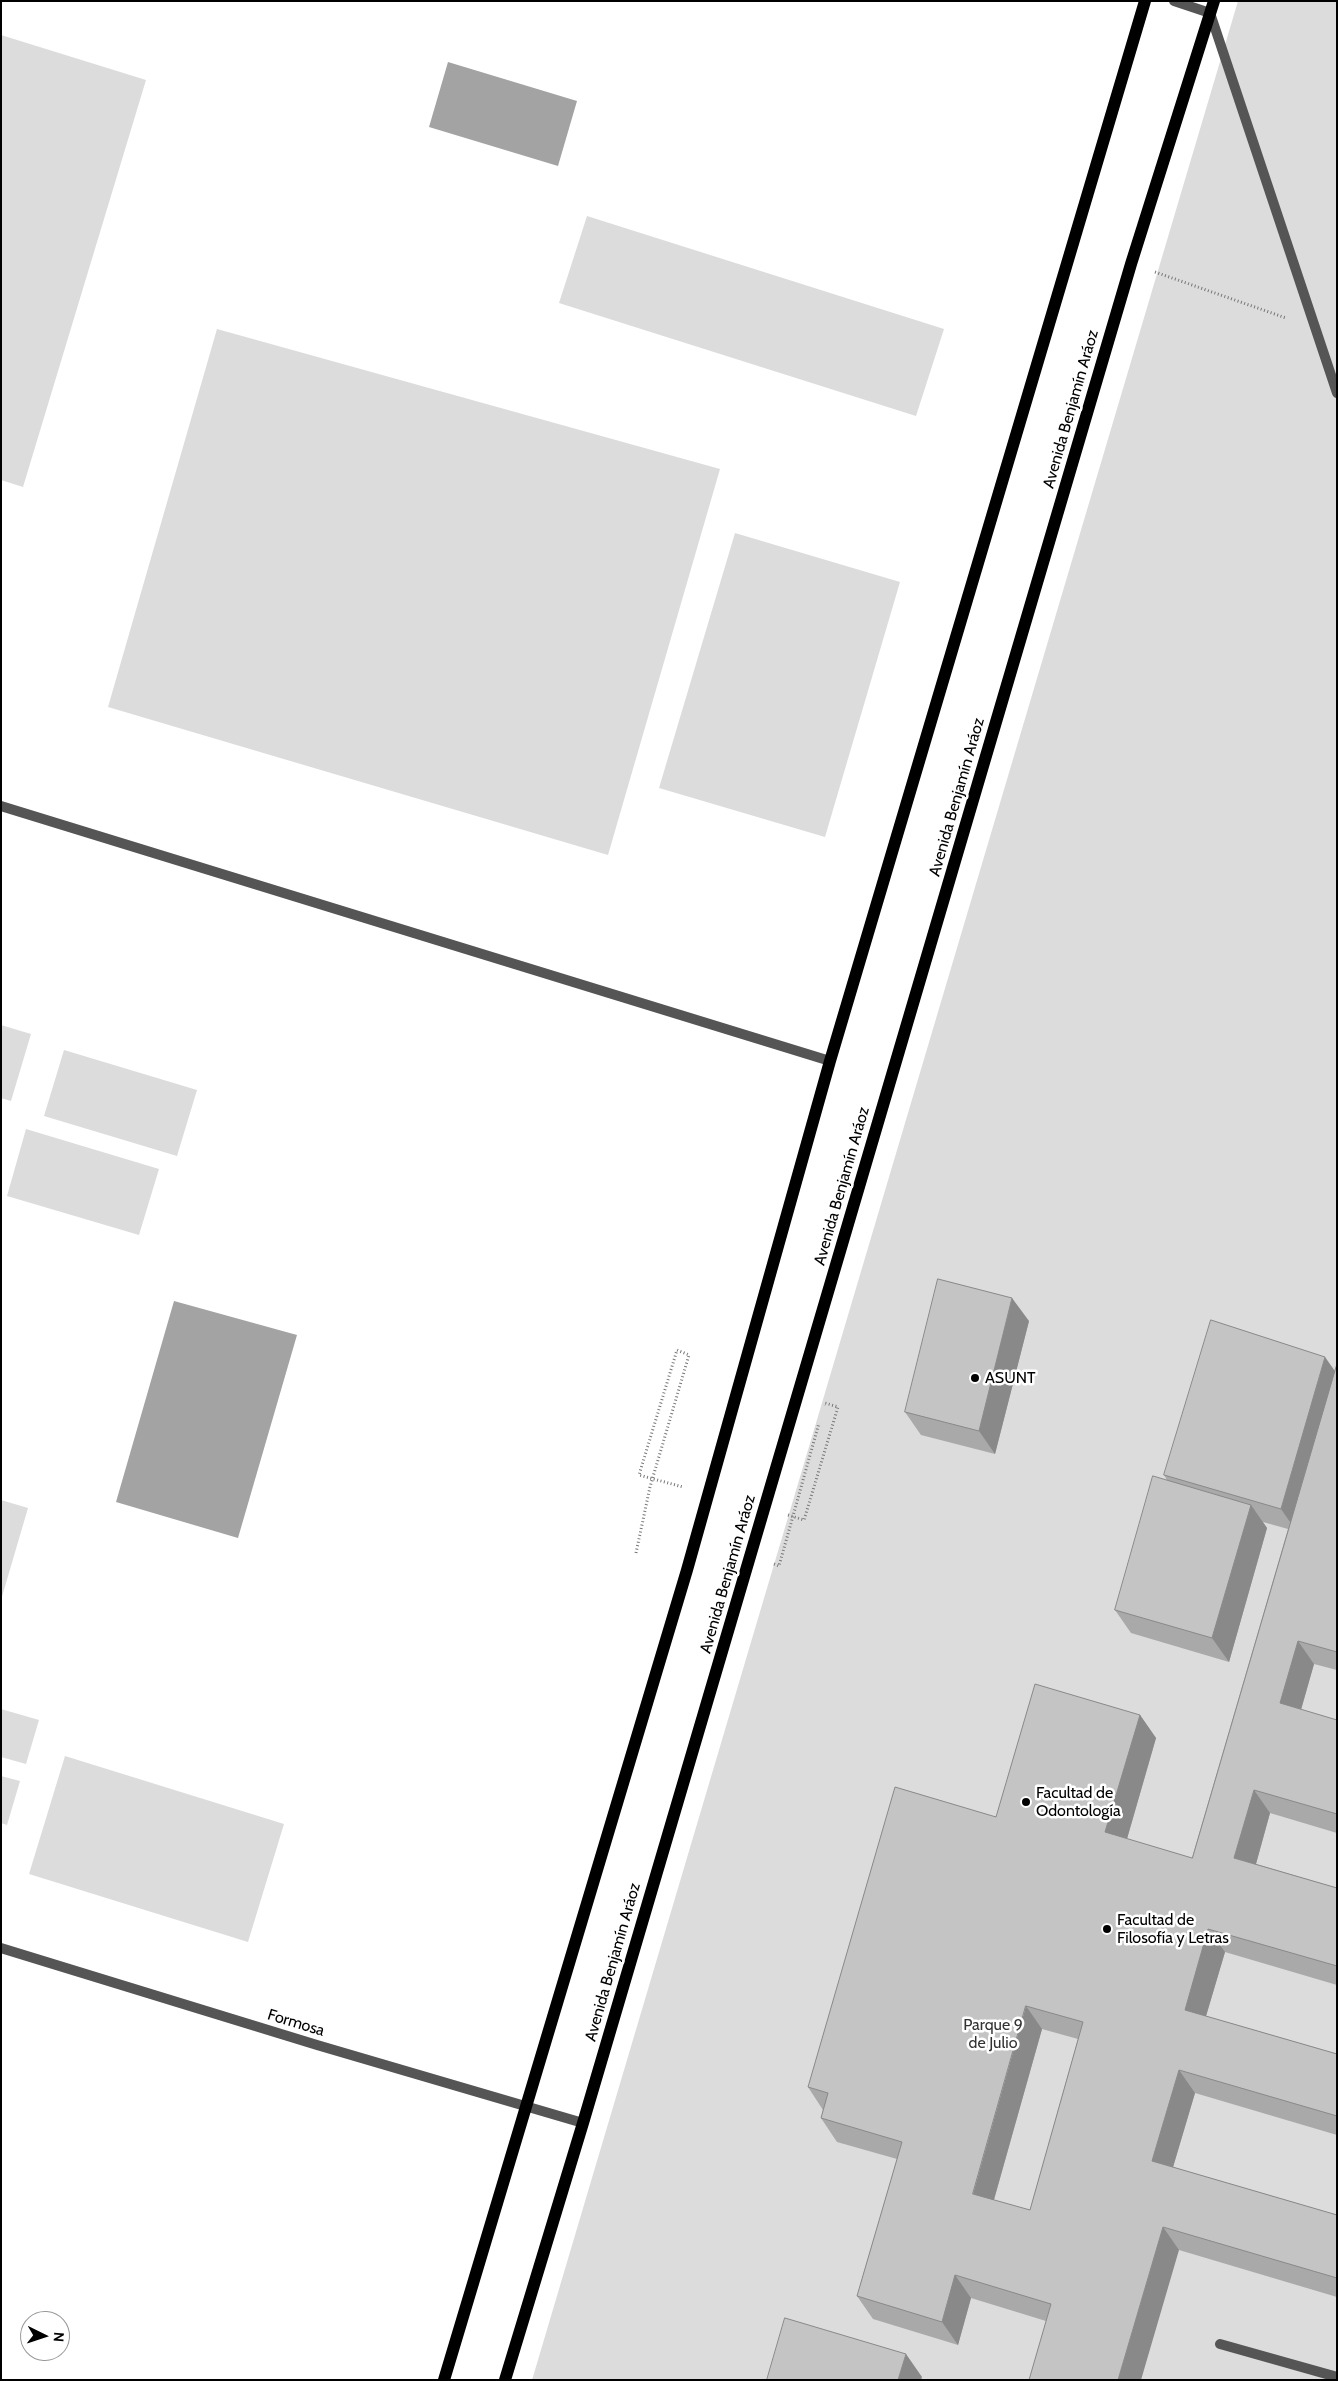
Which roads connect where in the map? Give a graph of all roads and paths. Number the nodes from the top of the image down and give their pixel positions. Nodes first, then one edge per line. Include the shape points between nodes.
1 (1145, 1) edge
2 (1174, 1) edge
3 (1212, 7) edge
4 (1131, 264) junction
5 (1316, 329) junction
6 (1337, 393) edge
7 (1, 806) edge
8 (830, 1061) junction
9 (822, 1412) dead end
10 (820, 1422) dead end
11 (639, 1475) dead end
12 (804, 1520) dead end
13 (636, 1554) dead end
14 (779, 1566) dead end
15 (1, 1948) edge
16 (525, 2106) junction
17 (583, 2123) junction
18 (1220, 2344) dead end
19 (1337, 2377) edge
20 (444, 2380) edge
21 (505, 2380) edge

1 - 8 main road
2 - 3 street
3 - 4 main road, Avenida Benjamín Aráoz
3 - 5 street
4 - 5 path
4 - 17 main road, Avenida Benjamín Aráoz
5 - 6 street
7 - 8 street
8 - 16 main road via 687,1570
9 - 12 path via 825,1402 838,1407
10 - 14 path
11 - 13 path via 677,1350 689,1355 650,1487
15 - 16 street, Formosa
16 - 17 street, Formosa
16 - 20 main road
17 - 21 main road, Avenida Benjamín Aráoz
18 - 19 street

